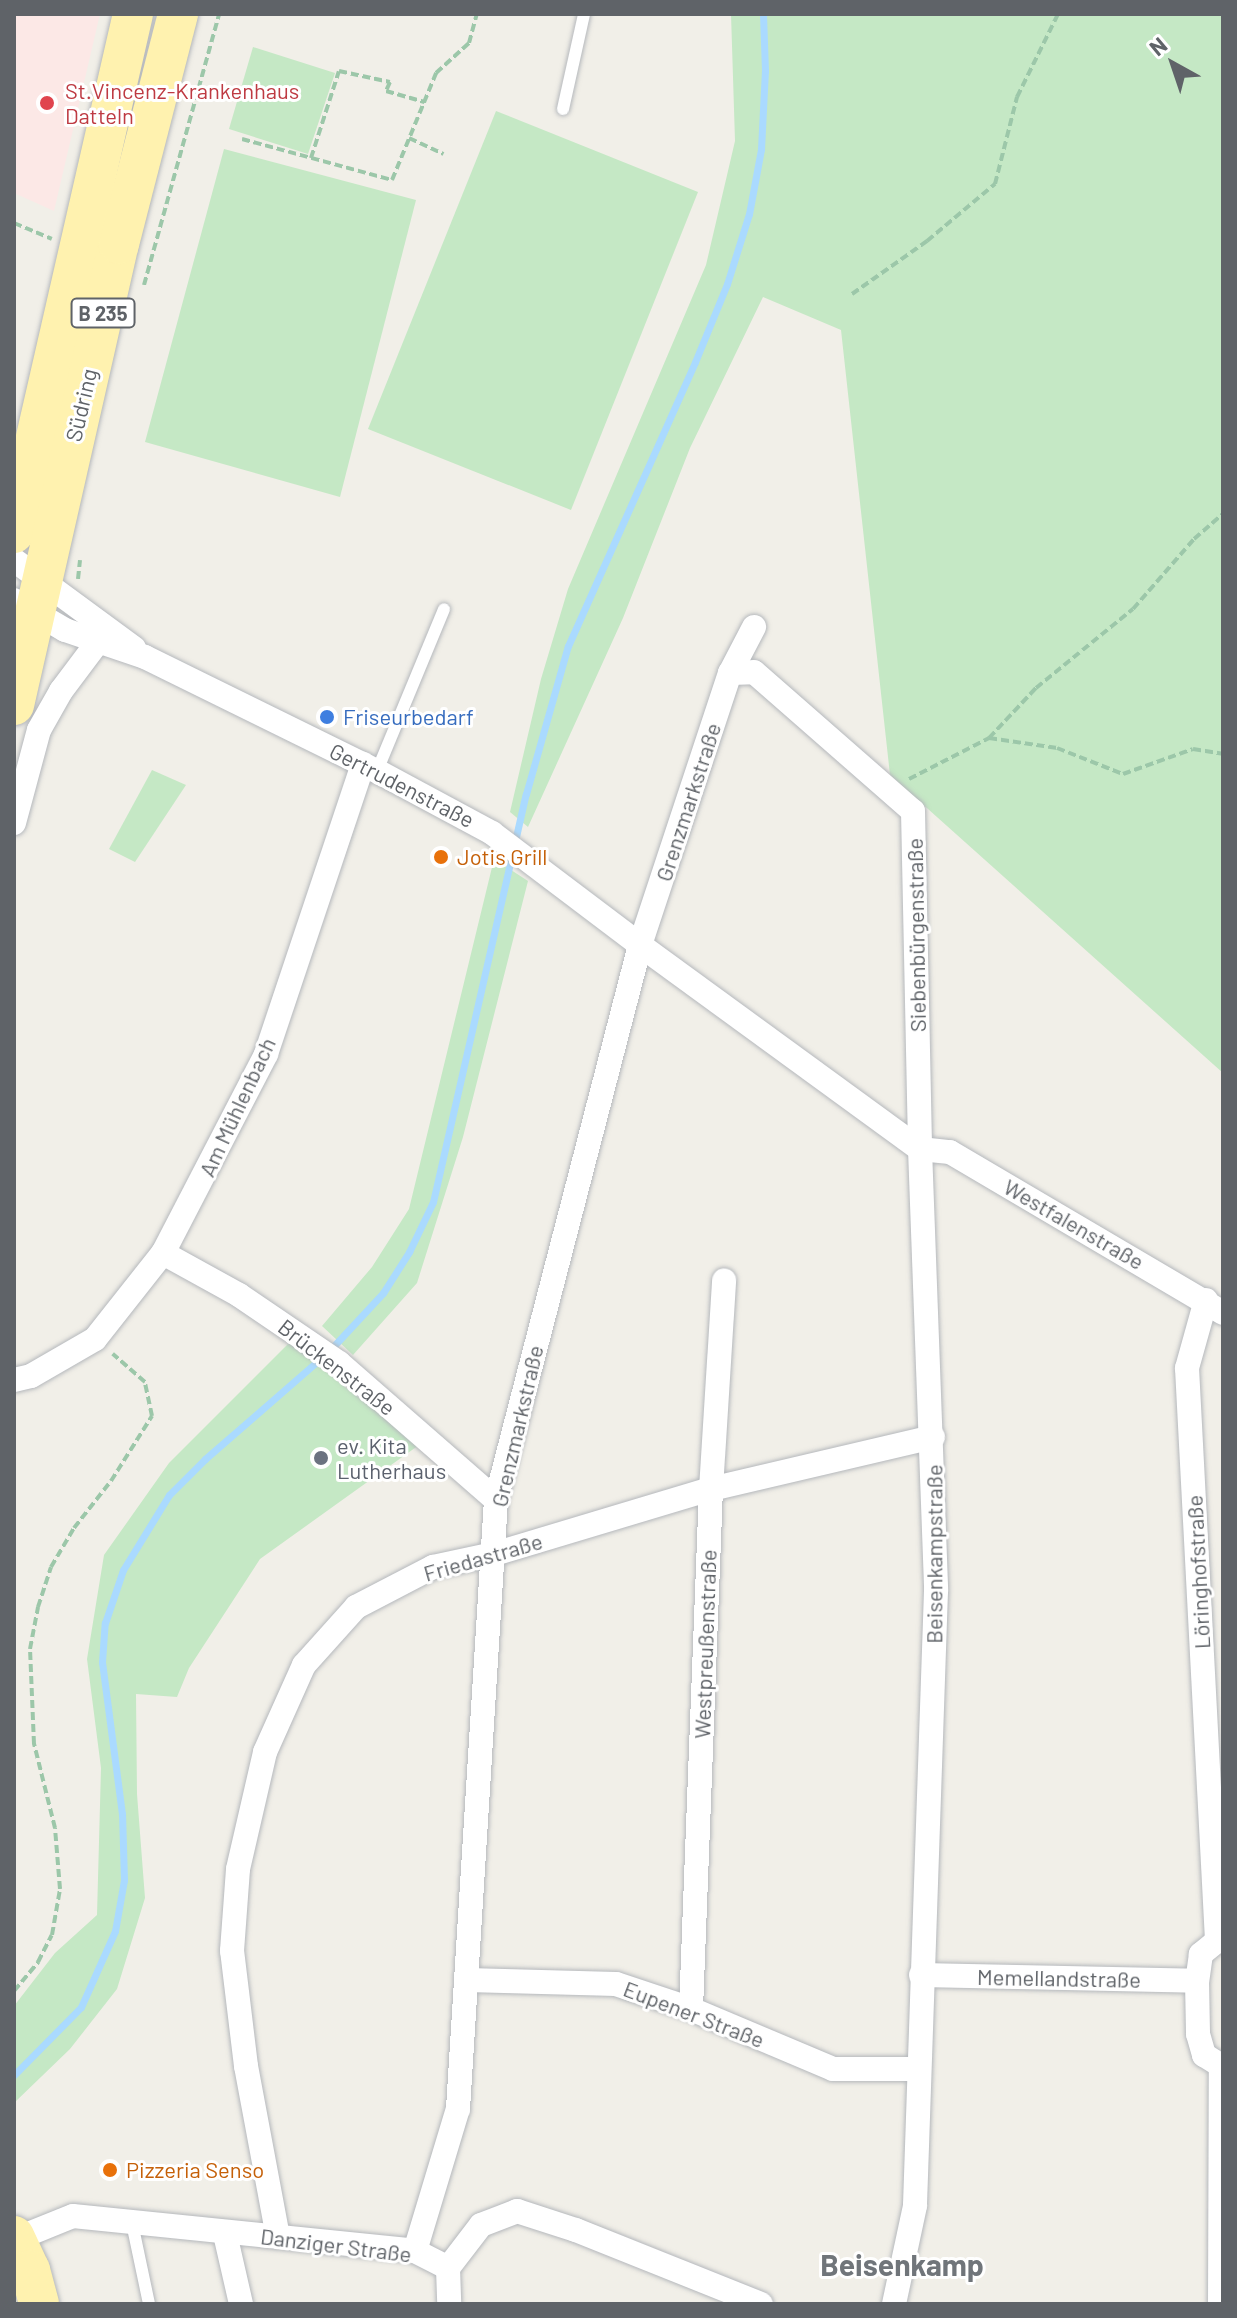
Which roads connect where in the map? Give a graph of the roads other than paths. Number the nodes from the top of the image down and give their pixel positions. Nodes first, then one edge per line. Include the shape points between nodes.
1 (133, 14) edge
2 (178, 14) edge
3 (584, 14) edge
4 (563, 109) dead end
5 (164, 126) dead end
6 (136, 187) junction
7 (14, 533) edge
8 (26, 588) edge
9 (444, 609) dead end
10 (754, 627) dead end
11 (97, 643) junction
12 (145, 657) junction
13 (730, 673) junction
14 (14, 705) edge
15 (370, 767) junction
16 (14, 823) edge
17 (640, 945) junction
18 (920, 1149) junction
19 (163, 1253) junction
20 (724, 1280) dead end
21 (1214, 1306) edge
22 (14, 1380) edge
23 (933, 1437) junction
24 (711, 1489) junction
25 (496, 1500) junction
26 (494, 1554) junction
27 (1220, 1943) edge
28 (921, 1975) junction
29 (467, 1980) junction
30 (1197, 1981) junction
31 (691, 2009) junction
32 (1222, 2067) edge
33 (917, 2069) junction
34 (132, 2223) junction
35 (225, 2234) junction
36 (278, 2237) junction
37 (15, 2238) edge
38 (415, 2251) junction
39 (448, 2268) junction
40 (39, 2304) edge
41 (149, 2304) edge
42 (241, 2304) edge
43 (449, 2304) edge
44 (761, 2304) edge
45 (894, 2304) edge
46 (1220, 2304) edge

1 - 7 main road, Südring / B 235
2 - 6 main road, Südring / B 235
3 - 4 lane
5 - 6 lane
6 - 8 main road, Südring / B 235
8 - 11 street, Gertrudenstraße
8 - 12 street, Gertrudenstraße
8 - 14 main road, Südring / B 235
9 - 15 lane
10 - 13 street, Grenzmarkstraße
11 - 12 street, Gertrudenstraße
11 - 16 street via 39,730
12 - 15 street, Gertrudenstraße
13 - 17 street, Grenzmarkstraße
13 - 18 street, Siebenbürgenstraße via 754,672 913,811
15 - 17 street, Gertrudenstraße via 492,833
15 - 19 street, Am Mühlenbach via 266,1054
17 - 18 street
17 - 25 street, Grenzmarkstraße
18 - 21 street, Westfalenstraße via 950,1152
18 - 23 street, Beisenkampstraße
19 - 22 street, Am Mühlenbach via 95,1339 31,1376
19 - 25 street, Brückenstraße via 239,1295 341,1365
20 - 24 street, Westpreußenstraße
21 - 27 street, Löringhofstraße via 1187,1368
23 - 24 street, Friedastraße
23 - 28 street, Beisenkampstraße via 936,1591
24 - 26 street, Friedastraße
24 - 31 street, Westpreußenstraße
25 - 26 street, Grenzmarkstraße
26 - 29 street, Grenzmarkstraße
26 - 36 street, Friedastraße via 433,1567 356,1607 304,1665 265,1752 238,1869 232,1951 246,2066
27 - 30 street, Löringhofstraße via 1201,1954
28 - 30 street, Memellandstraße
28 - 33 street, Beisenkampstraße
29 - 31 street, Eupener Straße via 616,1984
29 - 38 street, Grenzmarkstraße via 458,2109
30 - 32 street, Löringhofstraße via 1204,2055
31 - 33 street, Eupener Straße via 833,2069
32 - 46 street, Löringhofstraße
33 - 45 street, Beisenkampstraße via 915,2206
34 - 35 street, Danziger Straße
34 - 37 street, Danziger Straße via 73,2216
34 - 41 lane
35 - 36 street, Danziger Straße
35 - 42 street
36 - 38 street, Danziger Straße
37 - 40 main road
38 - 39 street, Danziger Straße
39 - 43 street
39 - 44 street via 481,2225 517,2211

